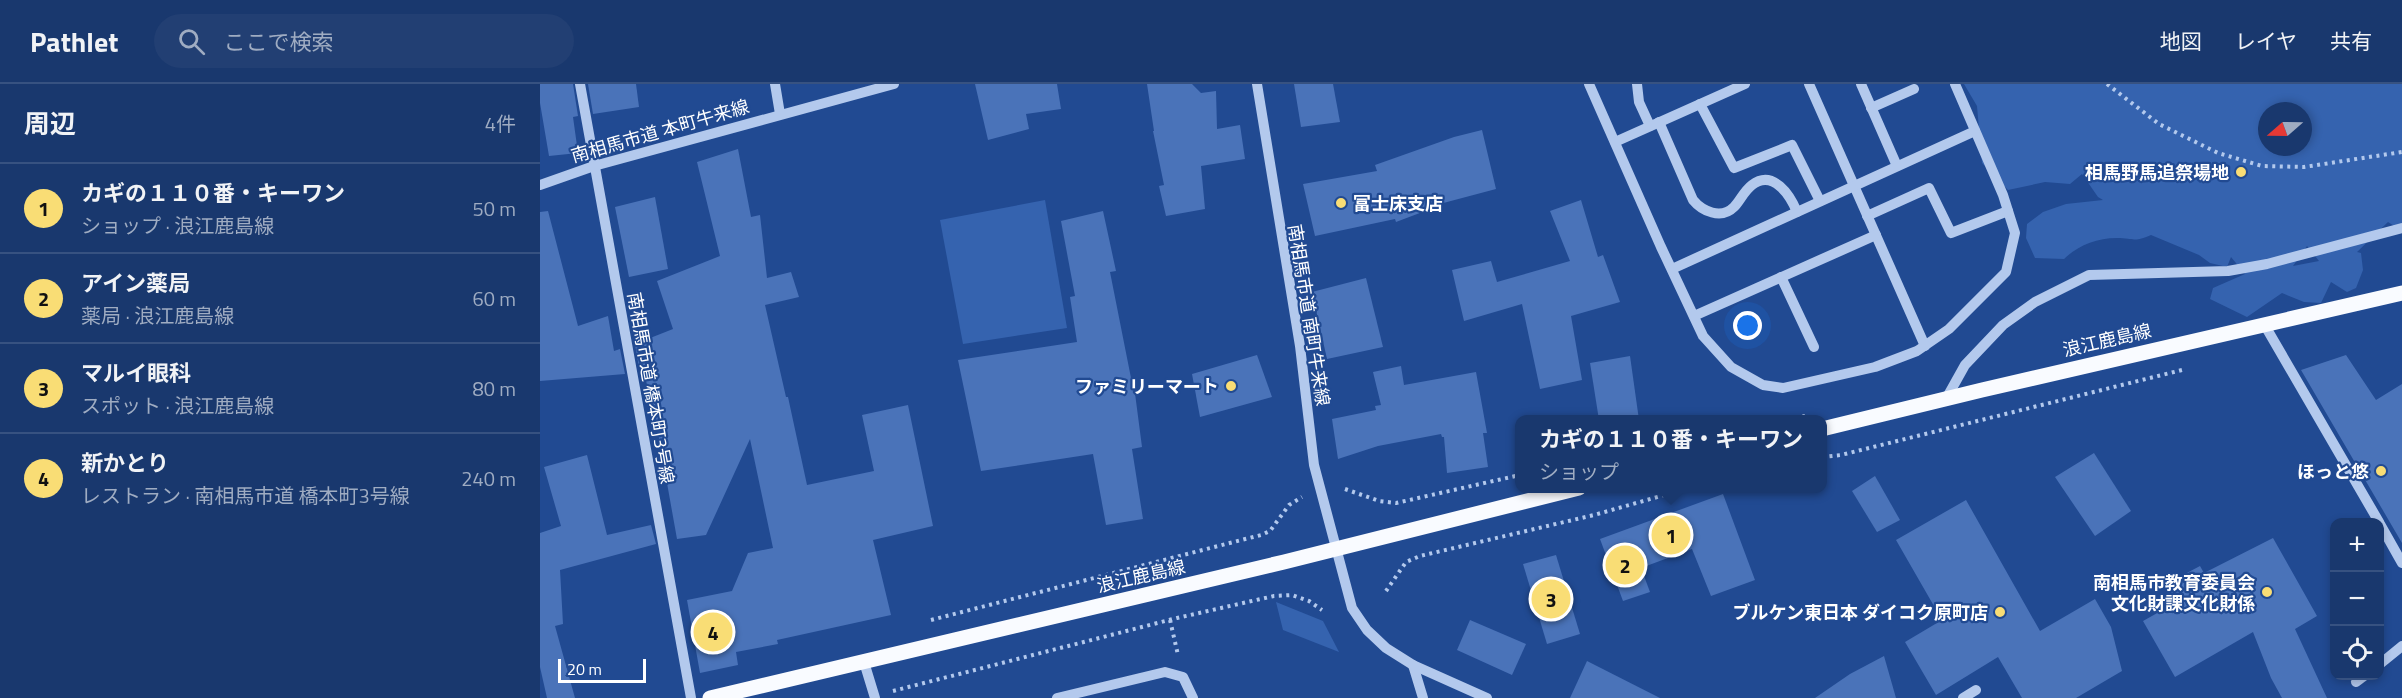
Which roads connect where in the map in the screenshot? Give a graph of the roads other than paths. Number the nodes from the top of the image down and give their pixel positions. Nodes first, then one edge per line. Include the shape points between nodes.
1 (580, 84) edge
2 (775, 84) edge
3 (894, 84) edge
4 (1257, 84) edge
5 (1589, 84) edge
6 (1637, 84) edge
7 (1745, 84) edge
8 (1809, 84) edge
9 (1861, 84) edge
10 (1955, 84) edge
11 (1914, 89) dead end
12 (1700, 104) junction
13 (1871, 108) junction
14 (780, 114) junction
15 (1654, 124) junction
16 (1975, 131) junction
17 (1615, 142) junction
18 (594, 166) junction
19 (1897, 166) junction
20 (540, 184) edge
21 (1853, 186) junction
22 (1820, 201) junction
23 (2008, 211) junction
24 (1797, 212) junction
25 (1867, 216) junction
26 (2402, 228) edge
27 (1876, 235) junction
28 (1672, 268) junction
29 (1781, 277) junction
30 (2402, 293) edge
31 (1694, 316) junction
32 (2264, 324) junction
33 (1925, 346) junction
34 (1814, 347) dead end
35 (1946, 399) junction
36 (1827, 428) edge
37 (1563, 493) edge
38 (2376, 518) edge
39 (2384, 532) edge
40 (1336, 550) junction
41 (2402, 563) edge
42 (2402, 646) edge
43 (2384, 660) edge
44 (864, 662) junction
45 (1413, 665) junction
46 (1976, 690) dead end
47 (874, 697) edge
48 (691, 698) edge
49 (711, 698) edge
50 (1057, 698) edge
51 (1193, 698) edge
52 (1423, 698) edge
53 (1487, 698) edge
54 (1963, 698) edge

1 - 18 street, 南相馬市道 橋本町3号線
2 - 14 street
3 - 14 street, 南相馬市道 本町牛来線
4 - 40 street, 南相馬市道 南町牛来線 via 1300,346 1314,465
5 - 17 street
6 - 15 street via 1639,102
7 - 12 street
8 - 21 street
9 - 13 street
10 - 16 street
11 - 13 street
12 - 15 street
12 - 22 street via 1734,168 1792,145
13 - 19 street
14 - 18 street, 南相馬市道 本町牛来線
15 - 17 street
15 - 24 street via 1700,208 1710,213 1732,209 1752,185 1761,181 1781,185
16 - 19 street
16 - 23 street
17 - 28 street
18 - 20 street, 南相馬市道 本町牛来線
18 - 48 street, 南相馬市道 橋本町3号線
19 - 21 street
21 - 22 street
21 - 25 street
22 - 24 street
23 - 25 street via 1951,233 1929,188
23 - 33 street via 2015,233 2006,272 1949,329
24 - 28 street
25 - 27 street
26 - 35 street via 2228,271 2089,275 2035,302 2003,325 1965,364
27 - 29 street
27 - 33 street
28 - 31 street
29 - 31 street
29 - 34 street
30 - 32 main road, 浪江鹿島線
31 - 33 street via 1703,336 1731,367 1763,385 1783,388 1875,368
32 - 35 main road, 浪江鹿島線
32 - 38 street
35 - 36 main road, 浪江鹿島線
37 - 40 main road, 浪江鹿島線
39 - 41 street
40 - 44 main road, 浪江鹿島線
40 - 45 street, 南相馬市道 南町牛来線 via 1352,608 1386,648
42 - 43 street
44 - 47 street
44 - 49 main road, 浪江鹿島線
45 - 52 street
45 - 53 street, 南相馬市道 南町牛来線
46 - 54 street
50 - 51 street via 1165,672 1183,676

